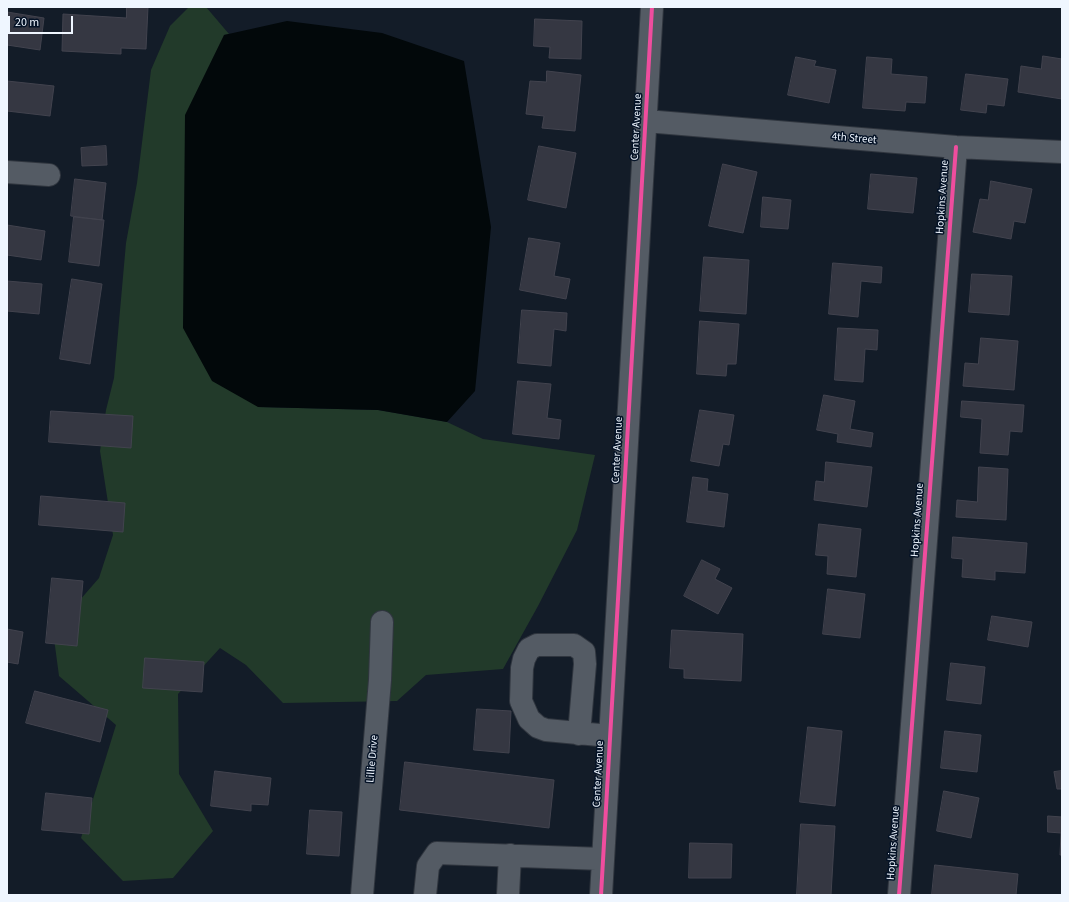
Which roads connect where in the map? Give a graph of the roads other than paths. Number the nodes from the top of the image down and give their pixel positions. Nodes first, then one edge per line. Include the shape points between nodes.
1 (652, 7) edge
2 (646, 121) junction
3 (956, 147) junction
4 (1062, 152) edge
5 (7, 172) edge
6 (49, 175) dead end
7 (382, 622) dead end
8 (578, 734) dead end
9 (610, 736) junction
10 (510, 855) junction
11 (603, 859) junction
12 (362, 895) edge
13 (425, 895) edge
14 (508, 895) edge
15 (601, 895) edge
16 (899, 895) edge

1 - 2 street, Center Avenue
2 - 3 street, 4th Street
2 - 9 street, Center Avenue
3 - 4 street, 4th Street
3 - 16 street, Hopkins Avenue
5 - 6 street
7 - 12 street, Lillie Drive via 380,680
8 - 9 street
9 - 11 street, Center Avenue
10 - 11 street
10 - 13 street via 437,853 428,866
10 - 14 street
11 - 15 street, Center Avenue

